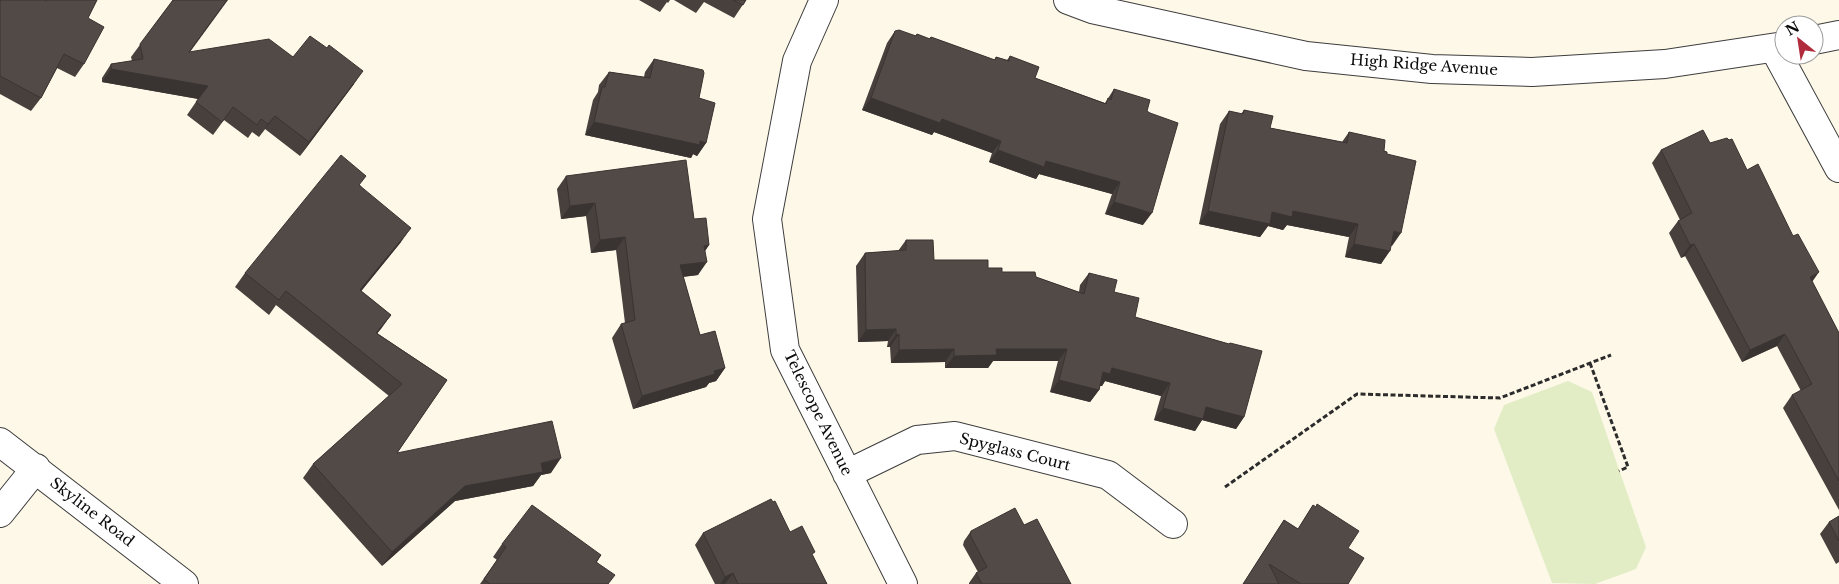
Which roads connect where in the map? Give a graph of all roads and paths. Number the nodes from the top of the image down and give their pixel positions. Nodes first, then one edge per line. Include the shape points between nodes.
1 (824, 0) edge
2 (1068, 0) edge
3 (1839, 35) edge
4 (1824, 38) edge
5 (1774, 48) edge
6 (1788, 65) edge
7 (1839, 168) edge
8 (1611, 355) dead end
9 (1590, 363) junction
10 (0, 442) edge
11 (36, 468) junction
12 (1620, 471) dead end
13 (847, 474) junction
14 (1225, 487) dead end
15 (0, 513) edge
16 (1173, 524) dead end
17 (184, 584) edge
18 (903, 584) edge

1 - 13 street, Telescope Avenue via 797,61 767,219 785,350
2 - 5 street, High Ridge Avenue via 1092,9 1306,56 1432,69 1532,72 1665,64
3 - 4 street
6 - 7 street
8 - 9 path
9 - 12 path via 1628,467
9 - 14 path via 1500,398 1357,394
10 - 11 street, Skyline Road
11 - 15 street
11 - 17 street, Skyline Road
13 - 16 street, Spyglass Court via 917,440 955,436 1108,475
13 - 18 street, Telescope Avenue

